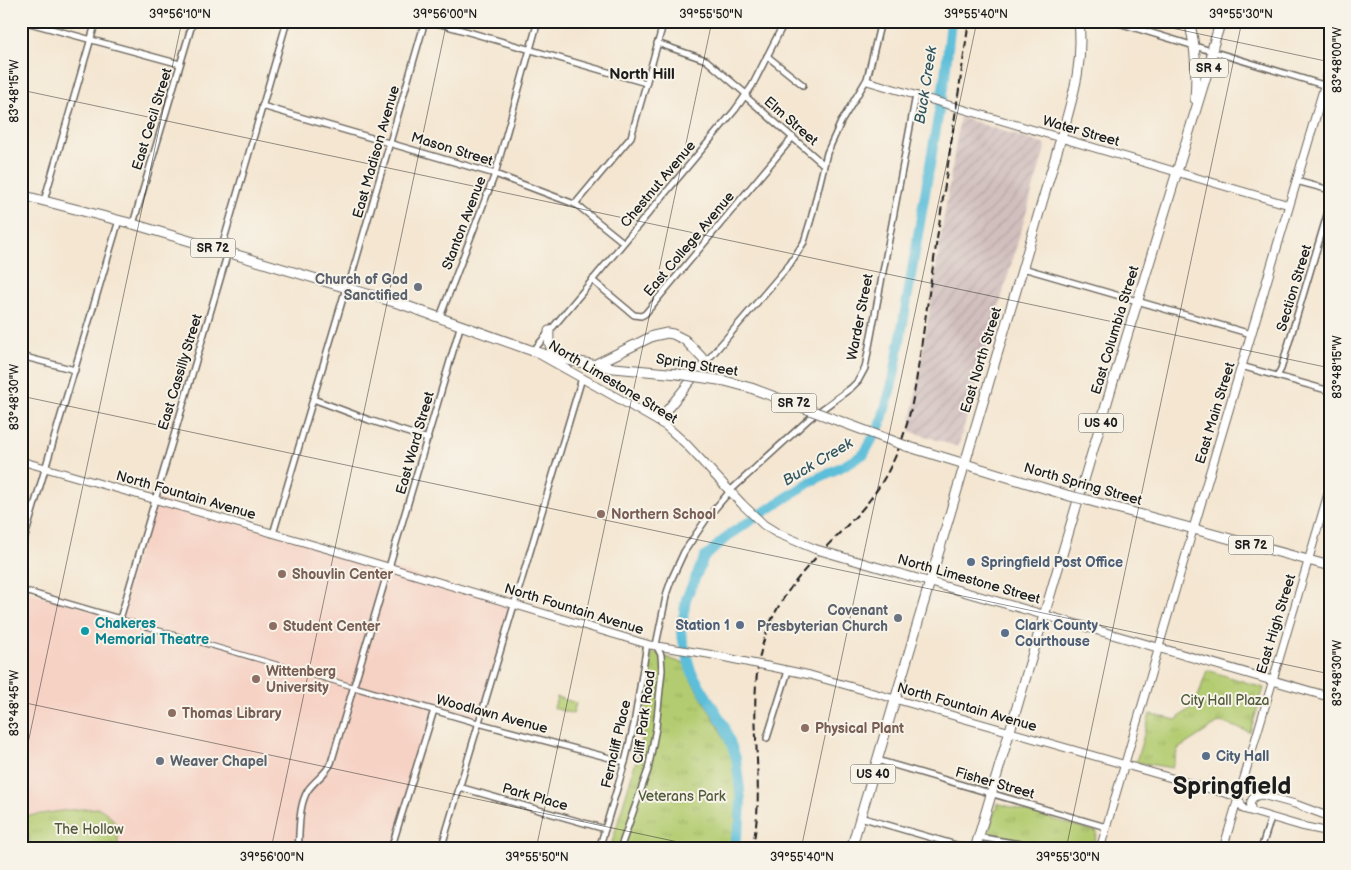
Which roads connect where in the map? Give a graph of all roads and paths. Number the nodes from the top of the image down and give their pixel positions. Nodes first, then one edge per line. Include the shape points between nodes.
1 (22, 21) edge
2 (96, 21) edge
3 (193, 21) edge
4 (287, 21) edge
5 (425, 21) edge
6 (430, 21) edge
7 (538, 21) edge
8 (664, 21) edge
9 (785, 21) edge
10 (881, 21) edge
11 (1112, 21) edge
12 (1189, 21) edge
13 (1221, 21) edge
14 (1079, 22) edge
15 (91, 40) junction
16 (657, 44) junction
17 (1195, 46) junction
18 (530, 50) junction
19 (1212, 51) junction
20 (768, 56) junction
21 (180, 64) junction
22 (1330, 68) edge
23 (866, 81) junction
24 (646, 83) junction
25 (802, 85) dead end
26 (1327, 86) edge
27 (746, 95) junction
28 (919, 96) junction
29 (262, 106) junction
30 (1194, 115) junction
31 (793, 137) junction
32 (1061, 138) junction
33 (390, 142) junction
34 (823, 164) junction
35 (1176, 172) junction
36 (495, 174) junction
37 (1296, 181) junction
38 (1330, 190) edge
39 (21, 195) edge
40 (44, 201) junction
41 (575, 204) junction
42 (1289, 205) junction
43 (1330, 205) edge
44 (119, 220) junction
45 (133, 224) junction
46 (623, 242) junction
47 (224, 251) junction
48 (1023, 268) junction
49 (592, 280) junction
50 (347, 288) junction
51 (1138, 302) junction
52 (440, 317) junction
53 (461, 324) junction
54 (549, 331) junction
55 (1251, 334) junction
56 (533, 350) junction
57 (21, 356) edge
58 (562, 359) junction
59 (706, 362) junction
60 (593, 366) junction
61 (1241, 366) junction
62 (74, 370) junction
63 (1277, 376) junction
64 (582, 378) junction
65 (1330, 391) edge
66 (313, 400) junction
67 (658, 421) junction
68 (428, 439) junction
69 (21, 461) edge
70 (965, 464) junction
71 (46, 468) junction
72 (1330, 487) edge
73 (730, 491) junction
74 (154, 499) junction
75 (1193, 530) junction
76 (273, 534) junction
77 (21, 550) edge
78 (1308, 560) junction
79 (1330, 566) edge
80 (390, 568) junction
81 (930, 582) junction
82 (21, 590) edge
83 (514, 604) junction
84 (1044, 614) junction
85 (120, 618) junction
86 (647, 644) junction
87 (656, 646) junction
88 (1158, 647) junction
89 (788, 671) junction
90 (1272, 680) junction
91 (354, 686) junction
92 (1330, 697) edge
93 (895, 700) junction
94 (434, 710) junction
95 (478, 723) junction
96 (1009, 732) junction
97 (767, 738) dead end
98 (877, 760) junction
99 (625, 762) junction
100 (1124, 765) junction
101 (459, 787) junction
102 (1241, 787) junction
103 (991, 794) junction
104 (1262, 795) junction
105 (1238, 797) junction
106 (1252, 811) junction
107 (860, 817) junction
108 (1329, 817) edge
109 (1271, 818) junction
110 (1106, 827) junction
111 (605, 829) junction
112 (1322, 830) junction
113 (1330, 832) edge
114 (978, 837) junction
115 (298, 849) edge
116 (391, 849) edge
117 (441, 849) edge
118 (599, 849) edge
119 (620, 849) edge
120 (851, 849) edge
121 (970, 849) edge
122 (975, 849) edge
123 (1048, 849) edge
124 (1100, 849) edge
125 (1223, 849) edge
126 (1261, 849) edge

1 - 15 street
2 - 15 street
3 - 21 street, East Cecil Street
4 - 29 street, East Cassilly Street
5 - 33 street, East Madison Avenue
6 - 18 street
7 - 18 street, Stanton Avenue
8 - 16 street
9 - 20 street, Chestnut Avenue
10 - 23 street
11 - 17 street
12 - 17 main road, US 40
13 - 19 main road, East Columbia Street / SR 4
14 - 32 main road, East North Street / US 40 via 1081,51 1078,79
15 - 21 street
15 - 40 street
16 - 24 street
16 - 27 street, Elm Street via 706,60
17 - 19 street
17 - 30 main road, US 40
18 - 24 street
18 - 36 street, Stanton Avenue
19 - 26 street
19 - 30 main road, East Columbia Street / SR 4
20 - 25 street
20 - 27 street, Chestnut Avenue
21 - 45 street, East Cecil Street
22 - 26 main road, East Main Street
23 - 28 street, Water Street
23 - 34 street via 832,138
24 - 41 street via 631,137
26 - 37 main road, East Main Street
27 - 31 street, Elm Street
27 - 46 street, Chestnut Avenue
28 - 32 street, Water Street
28 - 73 street, Warder Street via 865,368 851,388 810,418
29 - 33 street, Mason Street
29 - 47 street, East Cassilly Street
30 - 35 main road, East Columbia Street / US 40
31 - 34 street, Elm Street
31 - 49 street, East College Avenue via 645,314 634,315
32 - 35 street, Water Street
32 - 48 main road, East North Street / US 40
33 - 36 street, Mason Street
33 - 50 street, East Madison Avenue
34 - 59 street via 808,234 798,252
35 - 42 street, Water Street
35 - 51 main road, East Columbia Street / US 40
36 - 41 street, Mason Street
36 - 52 street, Stanton Avenue
37 - 38 street
37 - 42 main road, East Main Street
39 - 40 main road, North Limestone Street / SR 72
40 - 44 main road, North Limestone Street / SR 72
41 - 46 street, Mason Street
42 - 55 main road, East Main Street
43 - 63 street, Section Street
44 - 45 main road, North Limestone Street / SR 72
44 - 62 street
45 - 47 main road, North Limestone Street / SR 72
46 - 49 street, Chestnut Avenue
47 - 50 main road, North Limestone Street / SR 72
47 - 74 street, East Cassilly Street
48 - 51 street
48 - 70 main road, East North Street / US 40
49 - 54 street, Chestnut Avenue
50 - 52 main road, North Limestone Street / SR 72
50 - 66 street, East Madison Avenue
51 - 55 street
51 - 84 main road, East Columbia Street / US 40
52 - 53 main road, North Limestone Street / SR 72
53 - 56 main road, North Limestone Street / SR 72
53 - 68 street, East Ward Street
54 - 56 street, Chestnut Avenue
54 - 58 main road via 550,348
55 - 61 main road, East Main Street
56 - 58 main road, Spring Street / SR 72
56 - 64 main road, North Limestone Street
57 - 62 street
58 - 60 main road, Spring Street / SR 72
59 - 60 main road via 685,340 667,333 653,336
59 - 67 main road
60 - 70 main road, Spring Street / SR 72, bridge via 725,381
61 - 63 street
61 - 75 main road, East Main Street
62 - 71 street
63 - 65 street
64 - 67 main road, North Limestone Street
64 - 83 street
66 - 68 street
66 - 76 street, East Madison Avenue
67 - 73 main road, North Limestone Street via 685,443
68 - 80 street, East Ward Street
69 - 71 street, North Fountain Avenue
70 - 75 main road, North Spring Street / SR 72, bridge
70 - 81 main road, East North Street / US 40
71 - 74 street, North Fountain Avenue
71 - 77 street
72 - 78 street, East High Street
73 - 81 main road, North Limestone Street, bridge via 764,525 776,532 815,549
73 - 87 street, Warder Street via 707,518 678,563 667,592
74 - 76 street, North Fountain Avenue
74 - 85 street, East Cassilly Street
75 - 78 main road, SR 72
75 - 88 street, East Main Street
76 - 80 street, North Fountain Avenue
78 - 79 main road, SR 72
78 - 90 street, East High Street
80 - 83 street, North Fountain Avenue
80 - 91 street, East Ward Street
81 - 84 main road, North Limestone Street
81 - 93 main road, East North Street / US 40
82 - 85 street
83 - 86 street, North Fountain Avenue
83 - 95 street
84 - 88 main road, North Limestone Street
84 - 96 main road, East Columbia Street / US 40
85 - 91 street
86 - 87 street, North Fountain Avenue
86 - 99 street, Ferncliff Place
87 - 89 street, North Fountain Avenue, bridge
87 - 119 street, Cliff Park Road via 661,655 662,670 653,750
88 - 90 main road, North Limestone Street
88 - 100 street, East Main Street
89 - 93 street, North Fountain Avenue
89 - 97 street
90 - 92 main road, North Limestone Street
90 - 102 street, East High Street
91 - 94 street, Woodlawn Avenue
91 - 115 street, East Ward Street via 331,763 313,784 302,806
93 - 96 street, North Fountain Avenue
93 - 98 main road, US 40
94 - 95 street, Woodlawn Avenue
94 - 116 street
95 - 99 street, Woodlawn Avenue
95 - 101 street
96 - 100 street, North Fountain Avenue
96 - 103 main road, US 40
98 - 103 street, Fisher Street
98 - 107 main road, US 40
99 - 111 street, Ferncliff Place
100 - 105 street, North Fountain Avenue
100 - 110 street, East Main Street
101 - 111 street, Park Place
101 - 117 street
102 - 104 street
102 - 105 street, East High Street
103 - 110 street, Fisher Street
103 - 114 main road, US 40
104 - 106 street via 1252,798
104 - 108 street
105 - 106 street via 1243,809
105 - 125 street, East High Street
106 - 109 street
107 - 120 main road, US 40
107 - 121 street
108 - 112 street via 1329,824
109 - 112 street
109 - 126 street
110 - 124 street, East Main Street
111 - 118 street, Ferncliff Place
112 - 113 street
114 - 122 main road, US 40
114 - 123 street

